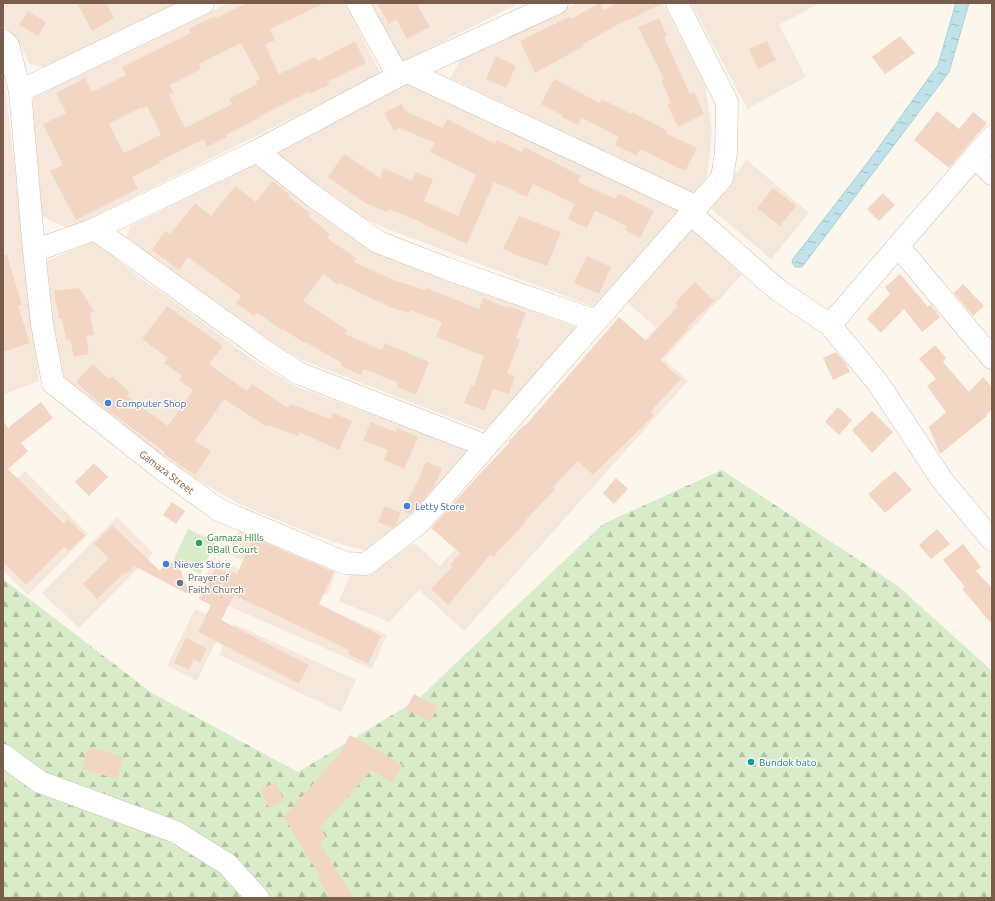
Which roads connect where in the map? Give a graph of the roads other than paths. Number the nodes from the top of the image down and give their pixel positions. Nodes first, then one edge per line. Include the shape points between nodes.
1 (203, 3) edge
2 (358, 3) edge
3 (557, 3) edge
4 (677, 3) edge
5 (3, 41) edge
6 (403, 74) junction
7 (20, 91) junction
8 (992, 137) edge
9 (257, 151) junction
10 (975, 156) junction
11 (992, 174) edge
12 (694, 210) junction
13 (95, 229) junction
14 (33, 245) junction
15 (898, 246) junction
16 (596, 321) junction
17 (830, 325) junction
18 (992, 358) edge
19 (486, 446) junction
20 (992, 540) edge
21 (3, 755) edge
22 (258, 898) edge

1 - 7 street
2 - 6 street
3 - 6 street
4 - 12 street, Gamaza Street via 727,102 726,153 722,178
5 - 7 street, Gamaza Street via 8,45
6 - 9 street
6 - 12 street
7 - 14 street, Gamaza Street
8 - 10 street
9 - 13 street
9 - 16 street via 312,196 378,242
10 - 11 street
10 - 15 street
12 - 16 street, Gamaza Street
12 - 17 street via 778,290
13 - 14 street
13 - 19 street via 298,373
14 - 19 street, Gamaza Street via 42,324 53,383 159,467 219,510 345,562 366,564 419,523
15 - 17 street
15 - 18 street
16 - 19 street, Gamaza Street
17 - 20 street via 878,383 942,480
21 - 22 street via 40,782 176,832 227,864

